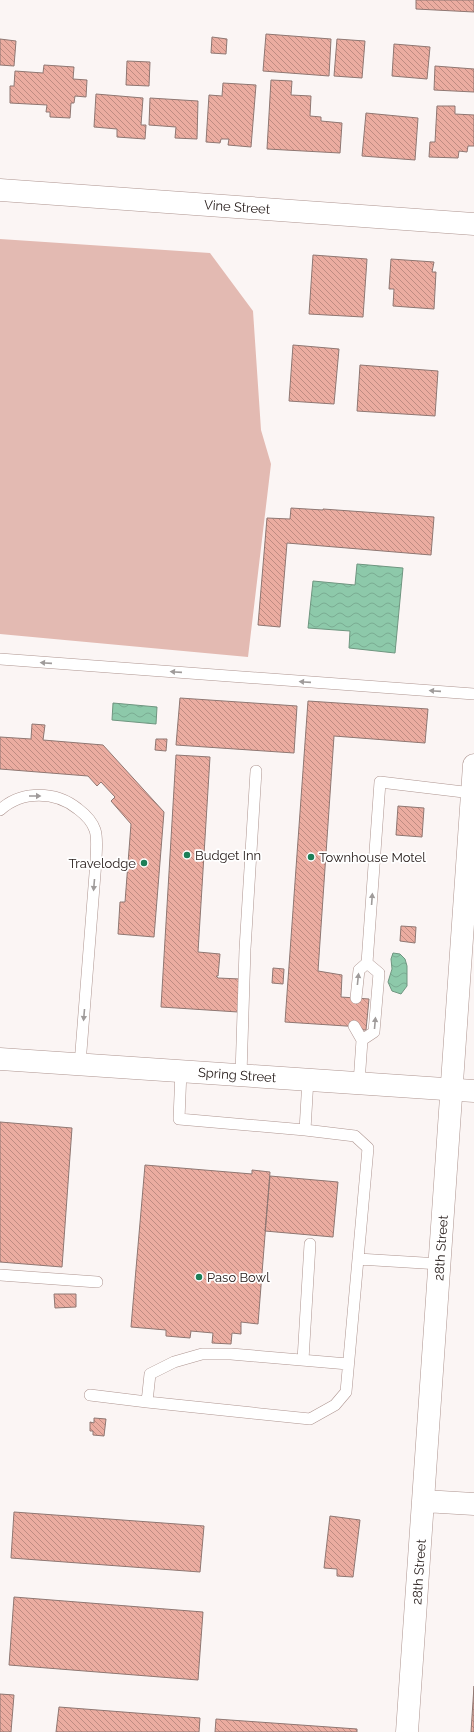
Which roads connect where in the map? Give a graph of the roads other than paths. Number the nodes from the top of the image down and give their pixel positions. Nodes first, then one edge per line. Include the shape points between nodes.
1 (0, 190) edge
2 (474, 224) edge
3 (0, 659) edge
4 (474, 694) edge
5 (474, 765) edge
6 (256, 771) dead end
7 (472, 793) junction
8 (0, 810) edge
9 (367, 963) junction
10 (356, 998) dead end
11 (354, 1026) dead end
12 (362, 1040) junction
13 (0, 1058) edge
14 (80, 1064) junction
15 (181, 1071) junction
16 (241, 1075) junction
17 (308, 1079) junction
18 (359, 1083) junction
19 (452, 1089) junction
20 (474, 1091) edge
21 (305, 1130) junction
22 (310, 1244) dead end
23 (358, 1259) junction
24 (440, 1264) junction
25 (0, 1275) edge
26 (97, 1282) dead end
27 (303, 1360) junction
28 (348, 1364) junction
29 (90, 1395) dead end
30 (147, 1402) junction
31 (424, 1501) junction
32 (474, 1504) edge
33 (407, 1732) edge

1 - 2 street, Vine Street
4 -> 3 lane
5 - 7 street, 28th Street
6 - 16 lane via 245,949
9 -> 7 lane via 380,782
7 - 19 street, 28th Street
8 -> 14 lane via 7,803 26,796 49,796 69,802 89,817 96,832
10 -> 9 lane via 359,970
12 -> 9 lane via 374,1032 379,973
11 - 12 lane
12 - 18 lane
13 - 14 street, Spring Street
14 - 15 street, Spring Street
15 - 16 street, Spring Street
15 - 21 lane via 179,1119
16 - 17 street, Spring Street
17 - 18 street, Spring Street
17 - 21 lane
18 - 19 street, Spring Street
19 - 20 street, Spring Street
19 - 24 street, 28th Street
21 - 23 lane via 355,1136 368,1148
22 - 27 lane
23 - 24 lane
23 - 28 lane
24 - 31 street, 28th Street
25 - 26 lane
27 - 28 lane
27 - 30 lane via 202,1354 174,1362 150,1374
28 - 30 lane via 346,1392 335,1405 310,1419
29 - 30 lane
31 - 32 street
31 - 33 street, 28th Street

